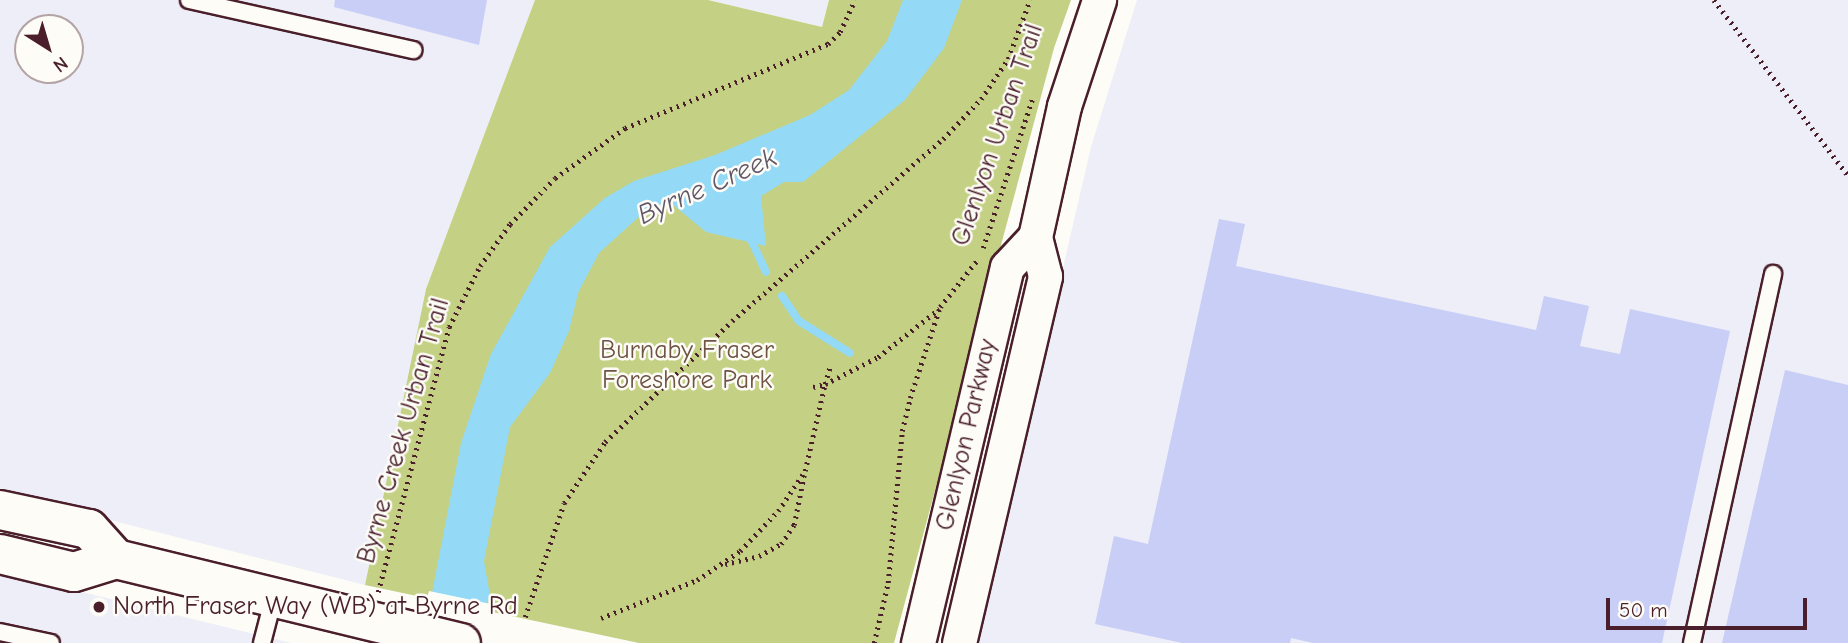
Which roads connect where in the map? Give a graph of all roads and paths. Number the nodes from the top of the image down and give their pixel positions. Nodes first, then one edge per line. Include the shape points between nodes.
1 (189, 0) edge
2 (855, 0) edge
3 (1030, 0) edge
4 (1099, 0) edge
5 (1714, 0) edge
6 (413, 50) dead end
7 (1036, 88) dead end
8 (1848, 175) edge
9 (1035, 237) junction
10 (1773, 274) dead end
11 (940, 307) junction
12 (830, 366) dead end
13 (825, 384) junction
14 (813, 387) dead end
15 (805, 471) junction
16 (0, 510) edge
17 (1, 559) edge
18 (116, 559) junction
19 (724, 564) junction
20 (380, 582) dead end
21 (274, 597) junction
22 (524, 617) dead end
23 (601, 618) dead end
24 (0, 632) edge
25 (51, 643) edge
26 (262, 643) edge
27 (461, 643) edge
28 (874, 643) edge
29 (918, 643) edge
30 (959, 643) edge
31 (1692, 643) edge

1 - 6 lane
2 - 20 path, Byrne Creek Urban Trail via 846,22 828,44 625,128 564,169 510,224 480,266 449,327
3 - 22 path via 1008,59 981,99 943,139 732,321 605,442 564,503
4 - 9 street, Glenlyon Parkway via 1064,106
5 - 8 path
7 - 11 path, Glenlyon Urban Trail via 981,255
9 - 29 street, Glenlyon Parkway via 1007,267
9 - 30 street, Glenlyon Parkway via 1045,276
10 - 31 lane
11 - 13 path via 843,378
11 - 28 path, Glenlyon Urban Trail via 902,431 888,583
12 - 13 path
13 - 14 path
13 - 15 path
15 - 19 path via 778,511
15 - 19 path via 789,534 769,552
16 - 18 street via 89,529
17 - 18 street via 74,572
18 - 21 street
19 - 23 path via 697,580
21 - 26 lane
21 - 27 street
24 - 25 lane

